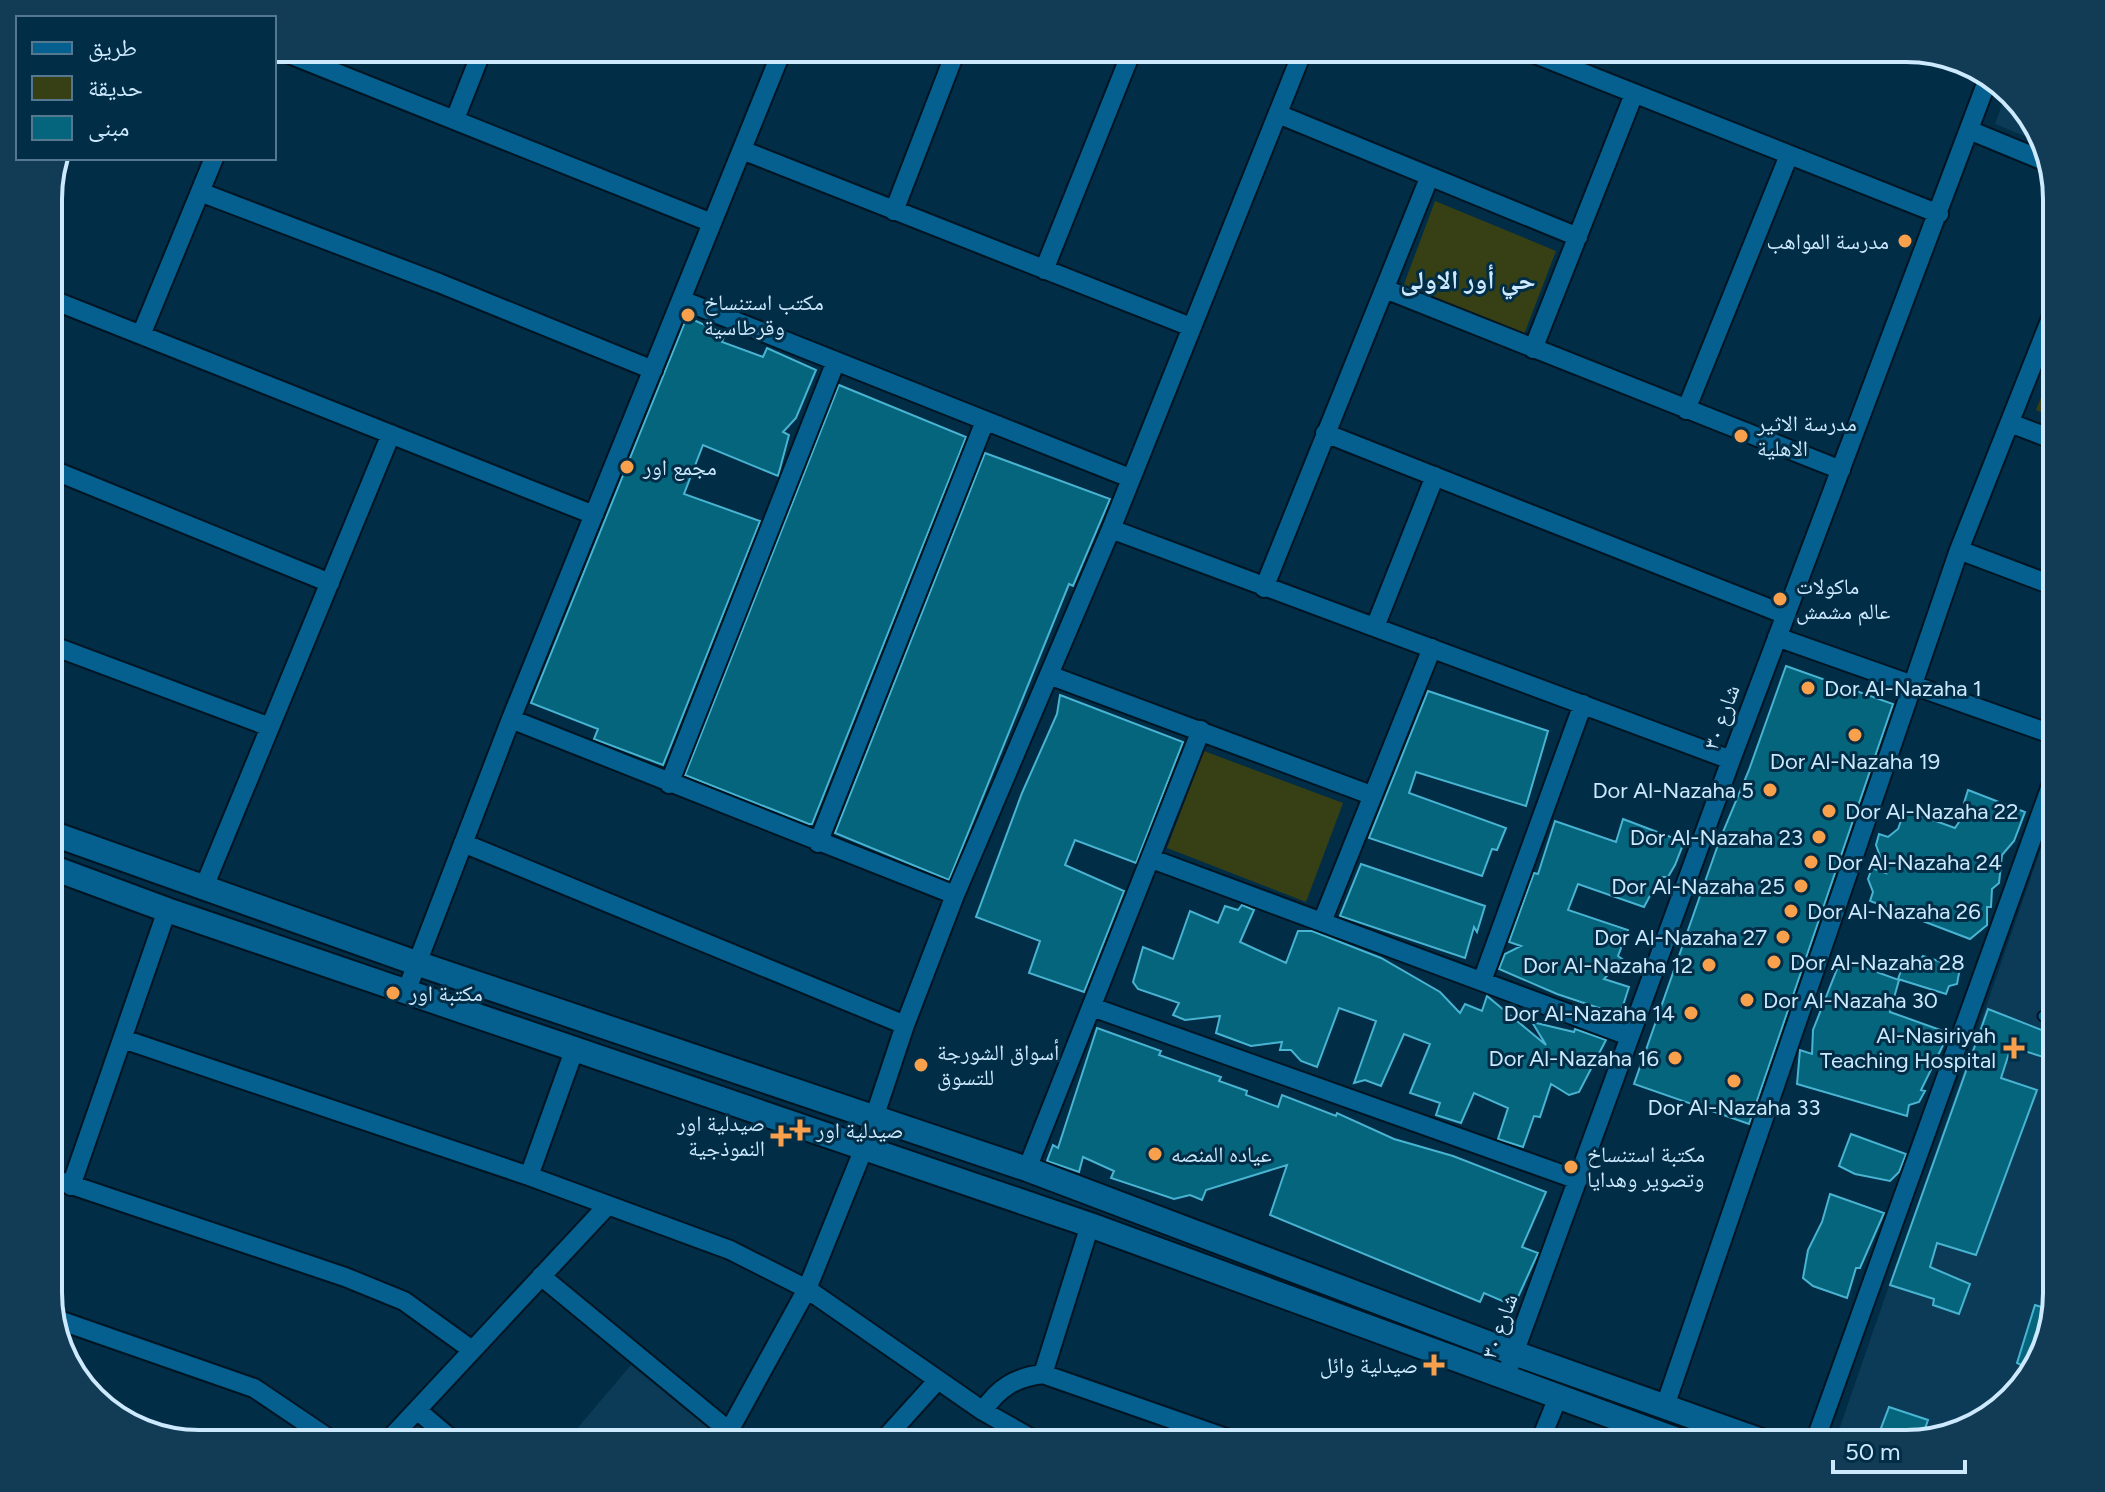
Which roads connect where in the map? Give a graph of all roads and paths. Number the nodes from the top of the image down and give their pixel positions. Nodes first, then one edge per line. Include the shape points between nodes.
1 (328, 62) edge
2 (477, 62) edge
3 (777, 62) edge
4 (952, 62) edge
5 (1127, 62) edge
6 (1298, 62) edge
7 (1554, 62) edge
8 (1985, 87) edge
9 (1634, 94) junction
10 (1278, 114) junction
11 (455, 119) junction
12 (1969, 130) junction
13 (742, 150) junction
14 (1789, 155) junction
15 (2036, 158) edge
16 (213, 160) edge
17 (1429, 178) junction
18 (200, 192) junction
19 (894, 211) junction
20 (1939, 214) junction
21 (712, 223) junction
22 (1578, 237) junction
23 (1044, 270) junction
24 (1385, 289) junction
25 (682, 300) junction
26 (62, 304) edge
27 (1191, 327) junction
28 (141, 335) junction
29 (2043, 339) edge
30 (1533, 349) junction
31 (836, 361) junction
32 (653, 370) junction
33 (1686, 410) junction
34 (985, 421) junction
35 (2010, 423) junction
36 (1325, 433) junction
37 (391, 434) junction
38 (2043, 436) edge
39 (1841, 470) junction
40 (62, 474) edge
41 (1435, 476) junction
42 (1130, 478) junction
43 (594, 515) junction
44 (1111, 529) junction
45 (1959, 550) junction
46 (2043, 582) edge
47 (330, 583) junction
48 (1264, 588) junction
49 (1786, 615) junction
50 (1375, 627) junction
51 (1777, 637) junction
52 (1432, 648) junction
53 (62, 649) edge
54 (1049, 675) junction
55 (1915, 685) junction
56 (1583, 704) junction
57 (511, 719) junction
58 (270, 727) junction
59 (1201, 730) junction
60 (2043, 731) edge
61 (1731, 760) junction
62 (669, 784) junction
63 (1371, 795) junction
64 (2043, 808) edge
65 (62, 837) edge
66 (463, 843) junction
67 (818, 843) junction
68 (1152, 859) junction
69 (62, 871) edge
70 (204, 887) junction
71 (955, 895) junction
72 (167, 910) junction
73 (1322, 922) junction
74 (416, 963) junction
75 (1482, 981) junction
76 (406, 992) junction
77 (1092, 1007) junction
78 (905, 1025) junction
79 (1629, 1036) junction
80 (123, 1039) junction
81 (575, 1048) junction
82 (875, 1116) junction
83 (864, 1148) junction
84 (1027, 1169) junction
85 (529, 1176) junction
86 (1578, 1180) junction
87 (62, 1182) edge
88 (71, 1186) junction
89 (608, 1205) junction
90 (1090, 1225) junction
91 (541, 1276) junction
92 (807, 1289) junction
93 (66, 1322) edge
94 (472, 1350) junction
95 (1514, 1353) junction
96 (1043, 1374) junction
97 (1505, 1378) junction
98 (937, 1381) junction
99 (1558, 1397) junction
100 (1665, 1406) junction
101 (417, 1410) junction
102 (983, 1411) junction
103 (316, 1430) edge
104 (398, 1430) edge
105 (441, 1430) edge
106 (716, 1430) edge
107 (728, 1430) edge
108 (893, 1430) edge
109 (1016, 1430) edge
110 (1203, 1430) edge
111 (1545, 1430) edge
112 (1649, 1430) edge
113 (1731, 1430) edge
114 (1819, 1430) edge

1 - 11 street
2 - 11 street
3 - 13 street
4 - 19 street
5 - 23 street
6 - 10 street
7 - 9 street
8 - 12 street, شارع ٣٠
9 - 14 street
9 - 22 street
10 - 17 street
10 - 27 street
11 - 21 street
12 - 15 street
12 - 20 street, شارع ٣٠
13 - 19 street
13 - 21 street
14 - 20 street
14 - 33 street
16 - 18 street
17 - 22 street
17 - 24 street
18 - 28 street
18 - 32 street
19 - 23 street
20 - 39 street, شارع ٣٠
21 - 25 street
22 - 30 street
23 - 27 street
24 - 30 street
24 - 36 street
25 - 31 street
25 - 32 street
26 - 28 street
27 - 42 street
28 - 37 street
29 - 35 street
30 - 33 street
31 - 34 street
31 - 62 street
32 - 43 street
33 - 39 street
34 - 42 street
34 - 67 street
35 - 38 street
35 - 45 street
36 - 41 street
36 - 48 street
37 - 43 street
37 - 47 street
39 - 49 street, شارع ٣٠
40 - 47 street
41 - 49 street
41 - 50 street
42 - 44 street
43 - 57 street
44 - 48 street
44 - 54 street
45 - 46 street
45 - 55 street
47 - 58 street
48 - 50 street
49 - 51 street, شارع ٣٠
50 - 52 street
51 - 55 street
51 - 61 street, شارع ٣٠
52 - 56 street
52 - 63 street
53 - 58 street
54 - 59 street
54 - 71 street
55 - 60 street
55 - 100 street
56 - 61 street
56 - 75 street
57 - 62 street
57 - 66 street
58 - 70 street
59 - 63 street
59 - 68 street
61 - 79 street, شارع ٣٠
62 - 67 street
63 - 73 street
64 - 114 street
65 - 70 street
66 - 74 street
66 - 78 street
67 - 71 street
68 - 73 street
68 - 77 street
69 - 72 street
70 - 74 street
71 - 78 street
72 - 76 street
72 - 80 street
73 - 75 street
74 - 76 street
74 - 82 street
75 - 79 street
76 - 81 street
77 - 84 street
77 - 86 street
78 - 82 street
79 - 86 street, شارع ٣٠
80 - 85 street
80 - 88 street
81 - 83 street
81 - 85 street
82 - 83 street
82 - 84 street
83 - 90 street
83 - 92 street
84 - 95 street
85 - 89 street
86 - 95 street, شارع ٣٠
87 - 88 street
88 - 94 street via 390,1295
89 - 91 street
89 - 92 street via 730,1250
90 - 96 street
90 - 97 street
91 - 94 street
91 - 106 street
92 - 98 street
92 - 107 street
93 - 103 street via 254,1388
94 - 101 street
95 - 97 street, شارع ٣٠
95 - 100 street
96 - 102 street via 1014,1381
96 - 110 street
97 - 99 street
98 - 102 street
98 - 108 street
99 - 111 street
99 - 112 street
100 - 113 street
101 - 104 street
101 - 105 street
102 - 109 street

